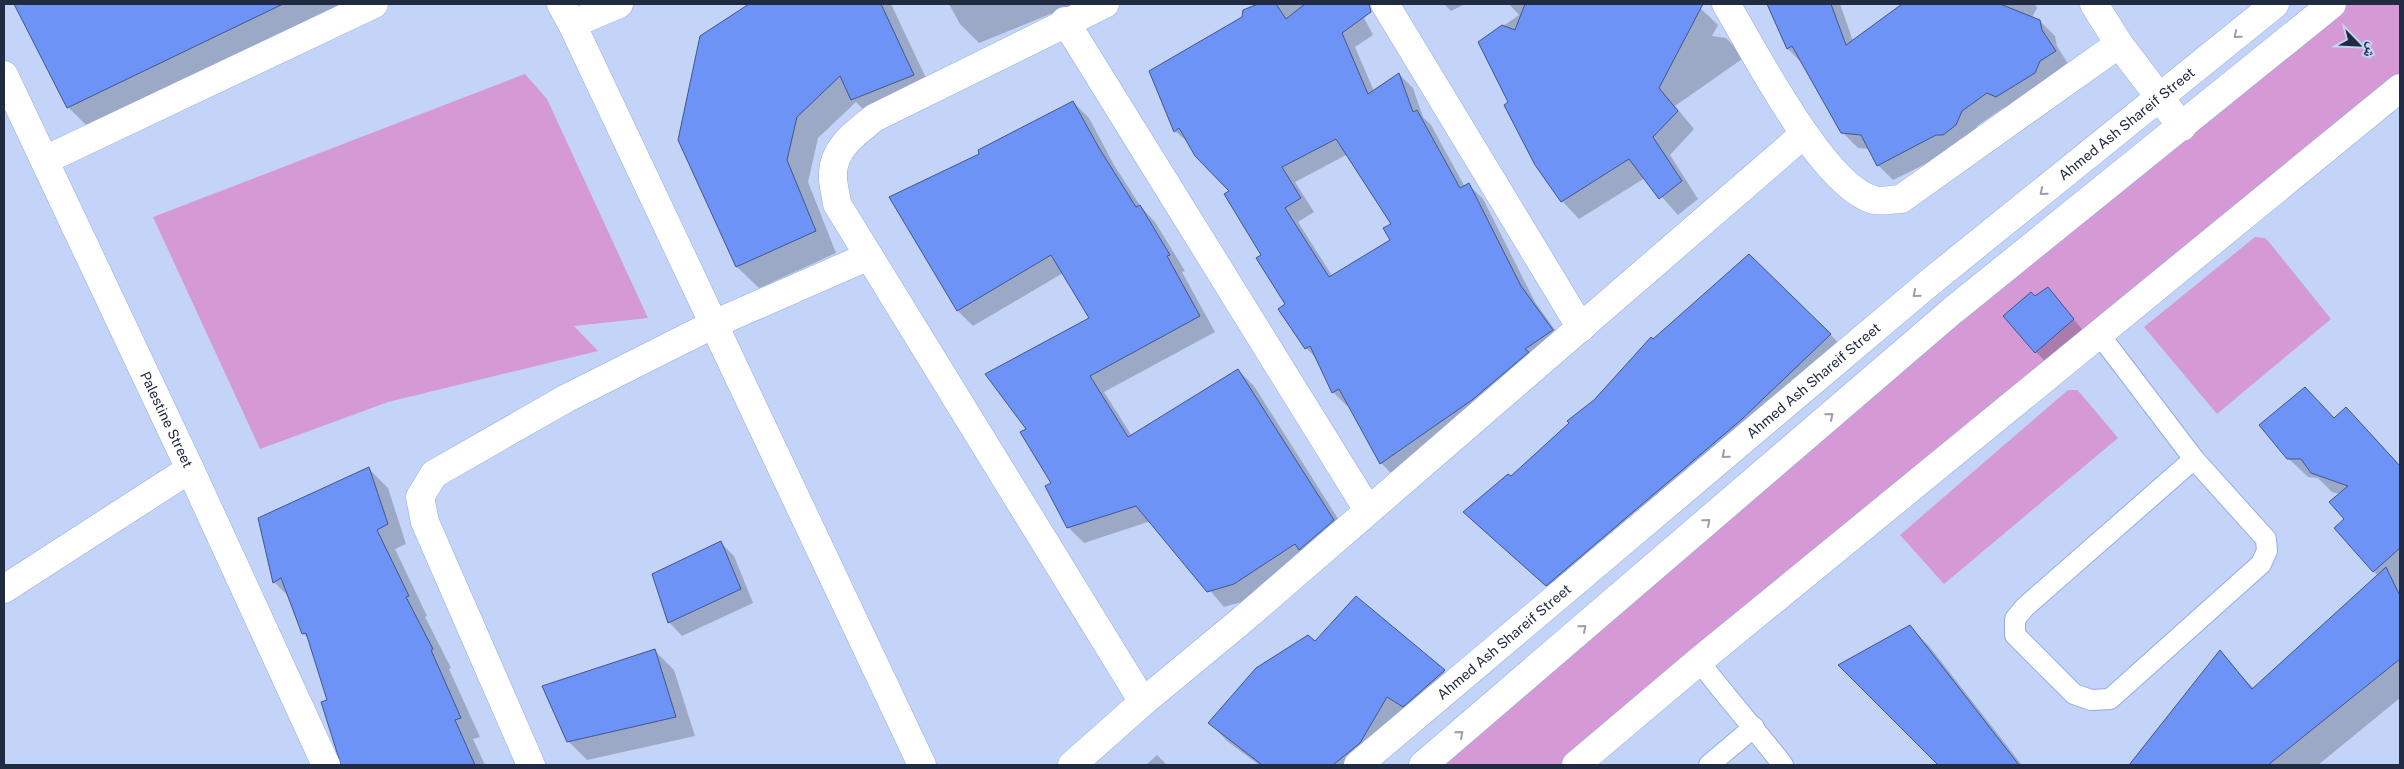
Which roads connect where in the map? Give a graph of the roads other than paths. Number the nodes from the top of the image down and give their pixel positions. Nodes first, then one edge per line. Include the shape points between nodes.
1 (374, 4) edge
2 (619, 4) edge
3 (1105, 4) edge
4 (1385, 4) edge
5 (1726, 4) edge
6 (2094, 4) edge
7 (2274, 4) edge
8 (2332, 4) edge
9 (567, 14) edge
10 (1066, 21) junction
11 (2119, 44) junction
12 (4, 75) edge
13 (2400, 88) edge
14 (2160, 98) junction
15 (2182, 127) junction
16 (1803, 135) junction
17 (45, 160) junction
18 (869, 256) junction
19 (714, 324) junction
20 (1581, 328) junction
21 (2099, 334) junction
22 (2194, 459) junction
23 (190, 469) junction
24 (1368, 510) junction
25 (4, 589) edge
26 (1699, 661) junction
27 (1143, 702) junction
28 (1754, 727) junction
29 (326, 765) edge
30 (531, 765) edge
31 (922, 765) edge
32 (1072, 765) edge
33 (1358, 765) edge
34 (1423, 765) edge
35 (1576, 765) edge
36 (1709, 765) edge
37 (1783, 765) edge

1 - 17 street
2 - 9 street
3 - 10 street
4 - 20 street
5 - 16 street
6 - 11 street
7 -> 14 street, Ahmed Ash Shareif Street
8 - 15 street
9 - 19 street
10 - 18 street via 874,118 848,139 838,154 833,173 837,204
10 - 24 street
11 - 14 street
11 - 16 street via 1901,199 1875,200 1850,188
12 - 17 street, Palestine Street
13 - 21 street
14 - 15 street
14 -> 33 street, Ahmed Ash Shareif Street via 1929,283
34 -> 15 street via 1952,311
16 - 20 street
17 - 23 street, Palestine Street
18 - 19 street
18 - 27 street
19 - 30 street via 567,398 434,474 420,497 425,522
19 - 31 street
20 - 24 street
21 - 22 lane
21 - 26 street
22 - 22 lane via 2266,539 2261,564 2110,699 2091,700 2074,694 2015,635 2015,619
23 - 25 street
23 - 29 street, Palestine Street
24 - 27 street
26 - 28 lane via 1729,701
26 - 35 street
27 - 32 street
28 - 36 lane
28 - 37 lane

